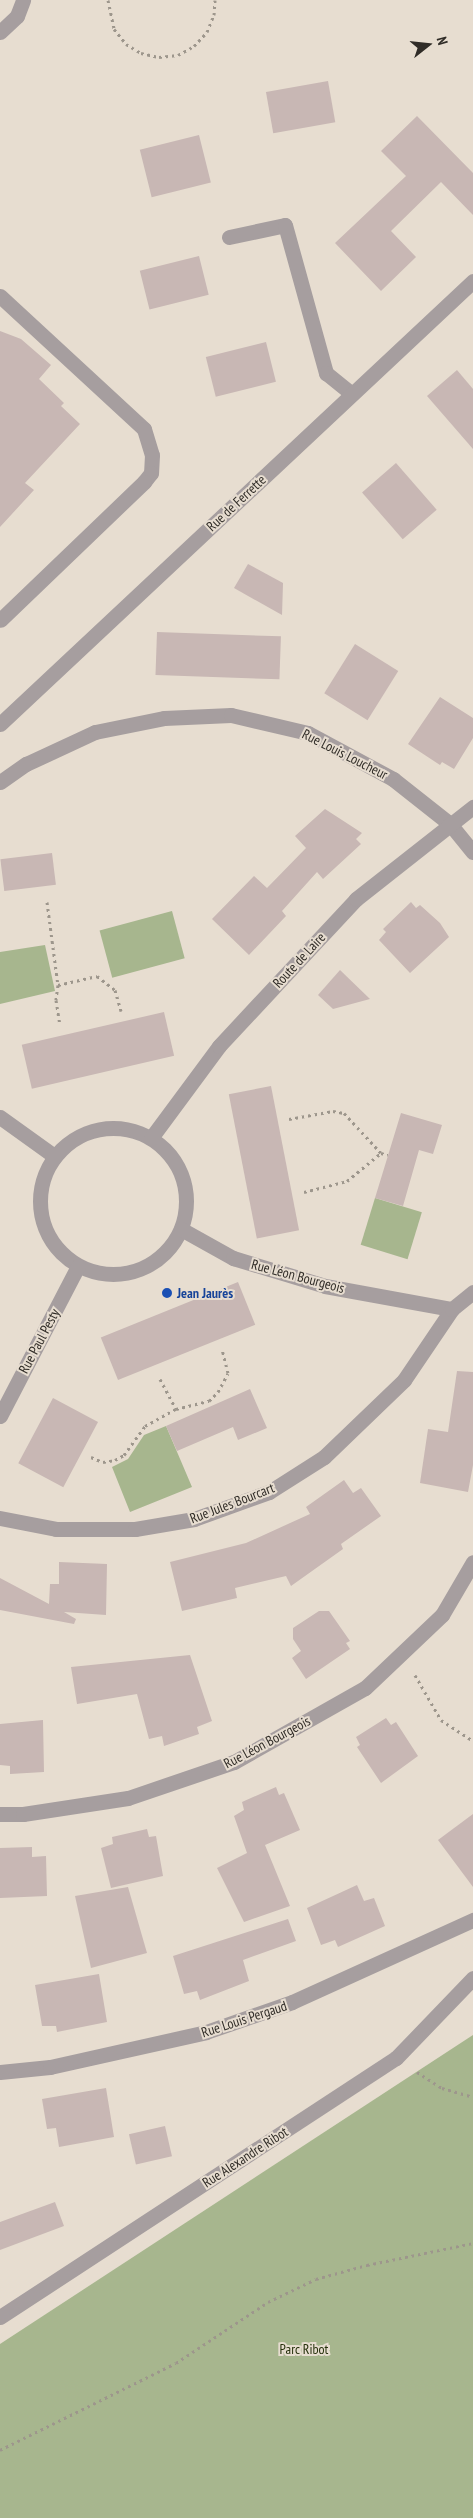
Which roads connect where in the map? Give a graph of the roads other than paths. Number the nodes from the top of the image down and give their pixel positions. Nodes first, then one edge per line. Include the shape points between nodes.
1 (23, 0) edge
2 (0, 32) edge
3 (229, 237) dead end
4 (473, 281) edge
5 (0, 296) edge
6 (352, 394) junction
7 (0, 620) edge
8 (0, 724) edge
9 (0, 782) edge
10 (473, 808) edge
11 (450, 824) junction
12 (473, 852) edge
13 (0, 1117) edge
14 (151, 1138) junction
15 (54, 1156) junction
16 (181, 1229) junction
17 (78, 1266) junction
18 (473, 1292) edge
19 (452, 1309) junction
20 (0, 1416) edge
21 (0, 1518) edge
22 (473, 1562) edge
23 (0, 1814) edge
24 (473, 1920) edge
25 (473, 1978) edge
26 (0, 2072) edge
27 (0, 2317) edge

1 - 2 street via 17,16
3 - 6 street via 285,224 326,373
4 - 6 street, Rue de Ferrette
5 - 7 street via 144,430 152,455 151,473 144,482
6 - 8 street, Rue de Ferrette
9 - 11 street, Rue Louis Loucheur via 26,764 96,732 164,718 231,714 308,733 393,779
10 - 11 street, Route de Laire
11 - 12 street
11 - 14 street, Route de Laire via 356,899 219,1046
13 - 15 street
14 - 15 street via 131,1130 110,1127 88,1132 70,1141
14 - 16 street via 167,1151 179,1168 186,1208
15 - 17 street via 43,1179 39,1204 45,1228 58,1250
16 - 17 street via 168,1249 149,1265 126,1273 102,1273
16 - 19 street, Rue Léon Bourgeois via 232,1258 325,1286
17 - 20 street, Rue Paul Pesty
18 - 19 street, Rue Jules Bourcart
19 - 21 street, Rue Jules Bourcart via 404,1380 324,1457 269,1492 194,1519 135,1529 56,1529
22 - 23 street, Rue Léon Bourgeois via 442,1615 365,1688 234,1762 128,1798 22,1814
24 - 26 street, Rue Louis Pergaud via 292,2002 206,2032 50,2068
25 - 27 street, Rue Alexandre Ribot via 396,2058

